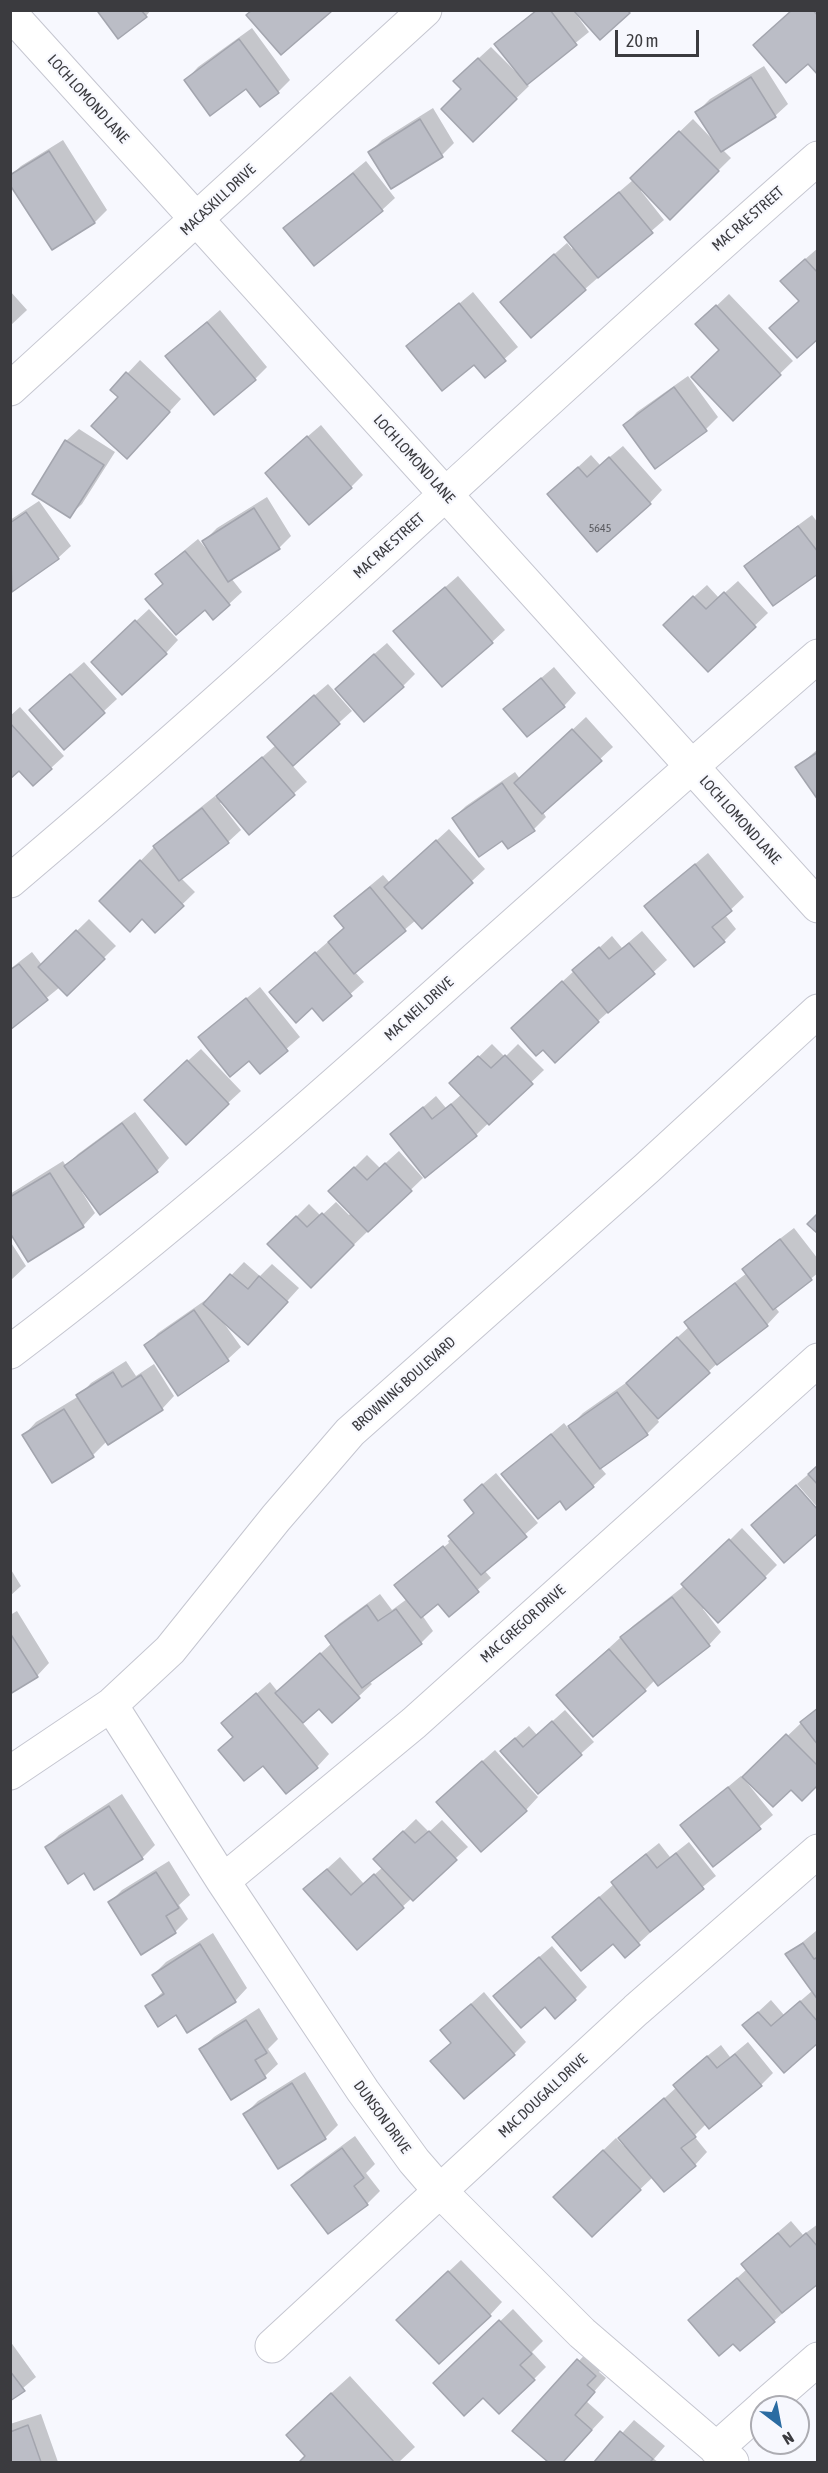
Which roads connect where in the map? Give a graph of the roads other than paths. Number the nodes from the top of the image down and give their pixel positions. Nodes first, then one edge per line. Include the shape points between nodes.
1 (425, 10) edge
2 (10, 13) edge
3 (818, 158) edge
4 (197, 219) junction
5 (10, 389) edge
6 (445, 494) junction
7 (818, 656) edge
8 (691, 766) junction
9 (10, 881) edge
10 (818, 906) edge
11 (818, 1011) edge
12 (10, 1352) edge
13 (818, 1360) edge
14 (111, 1705) junction
15 (10, 1773) edge
16 (818, 1851) edge
17 (223, 1881) junction
18 (440, 2191) junction
19 (272, 2346) dead end
20 (818, 2359) edge
21 (778, 2395) edge
22 (750, 2424) edge
23 (724, 2456) edge

1 - 4 street, MACASKILL DRIVE
2 - 4 street, LOCH LOMOND LANE
3 - 6 street, MAC RAE STREET
4 - 5 street, MACASKILL DRIVE
4 - 6 street, LOCH LOMOND LANE
6 - 8 street, LOCH LOMOND LANE
6 - 9 street, MAC RAE STREET via 138,774
7 - 8 street, MAC NEIL DRIVE
8 - 10 street, LOCH LOMOND LANE
8 - 12 street, MAC NEIL DRIVE via 293,1122 104,1281
11 - 14 street, BROWNING BOULEVARD via 350,1432 170,1650
13 - 17 street, MAC GREGOR DRIVE via 414,1723
14 - 15 street, BROWNING BOULEVARD
14 - 17 street, DUNSON DRIVE
16 - 18 street, MAC DOUGALL DRIVE via 636,2010
17 - 18 street, DUNSON DRIVE via 363,2091
18 - 19 street, MAC DOUGALL DRIVE
18 - 23 street, DUNSON DRIVE via 582,2333
20 - 21 street
22 - 23 street

